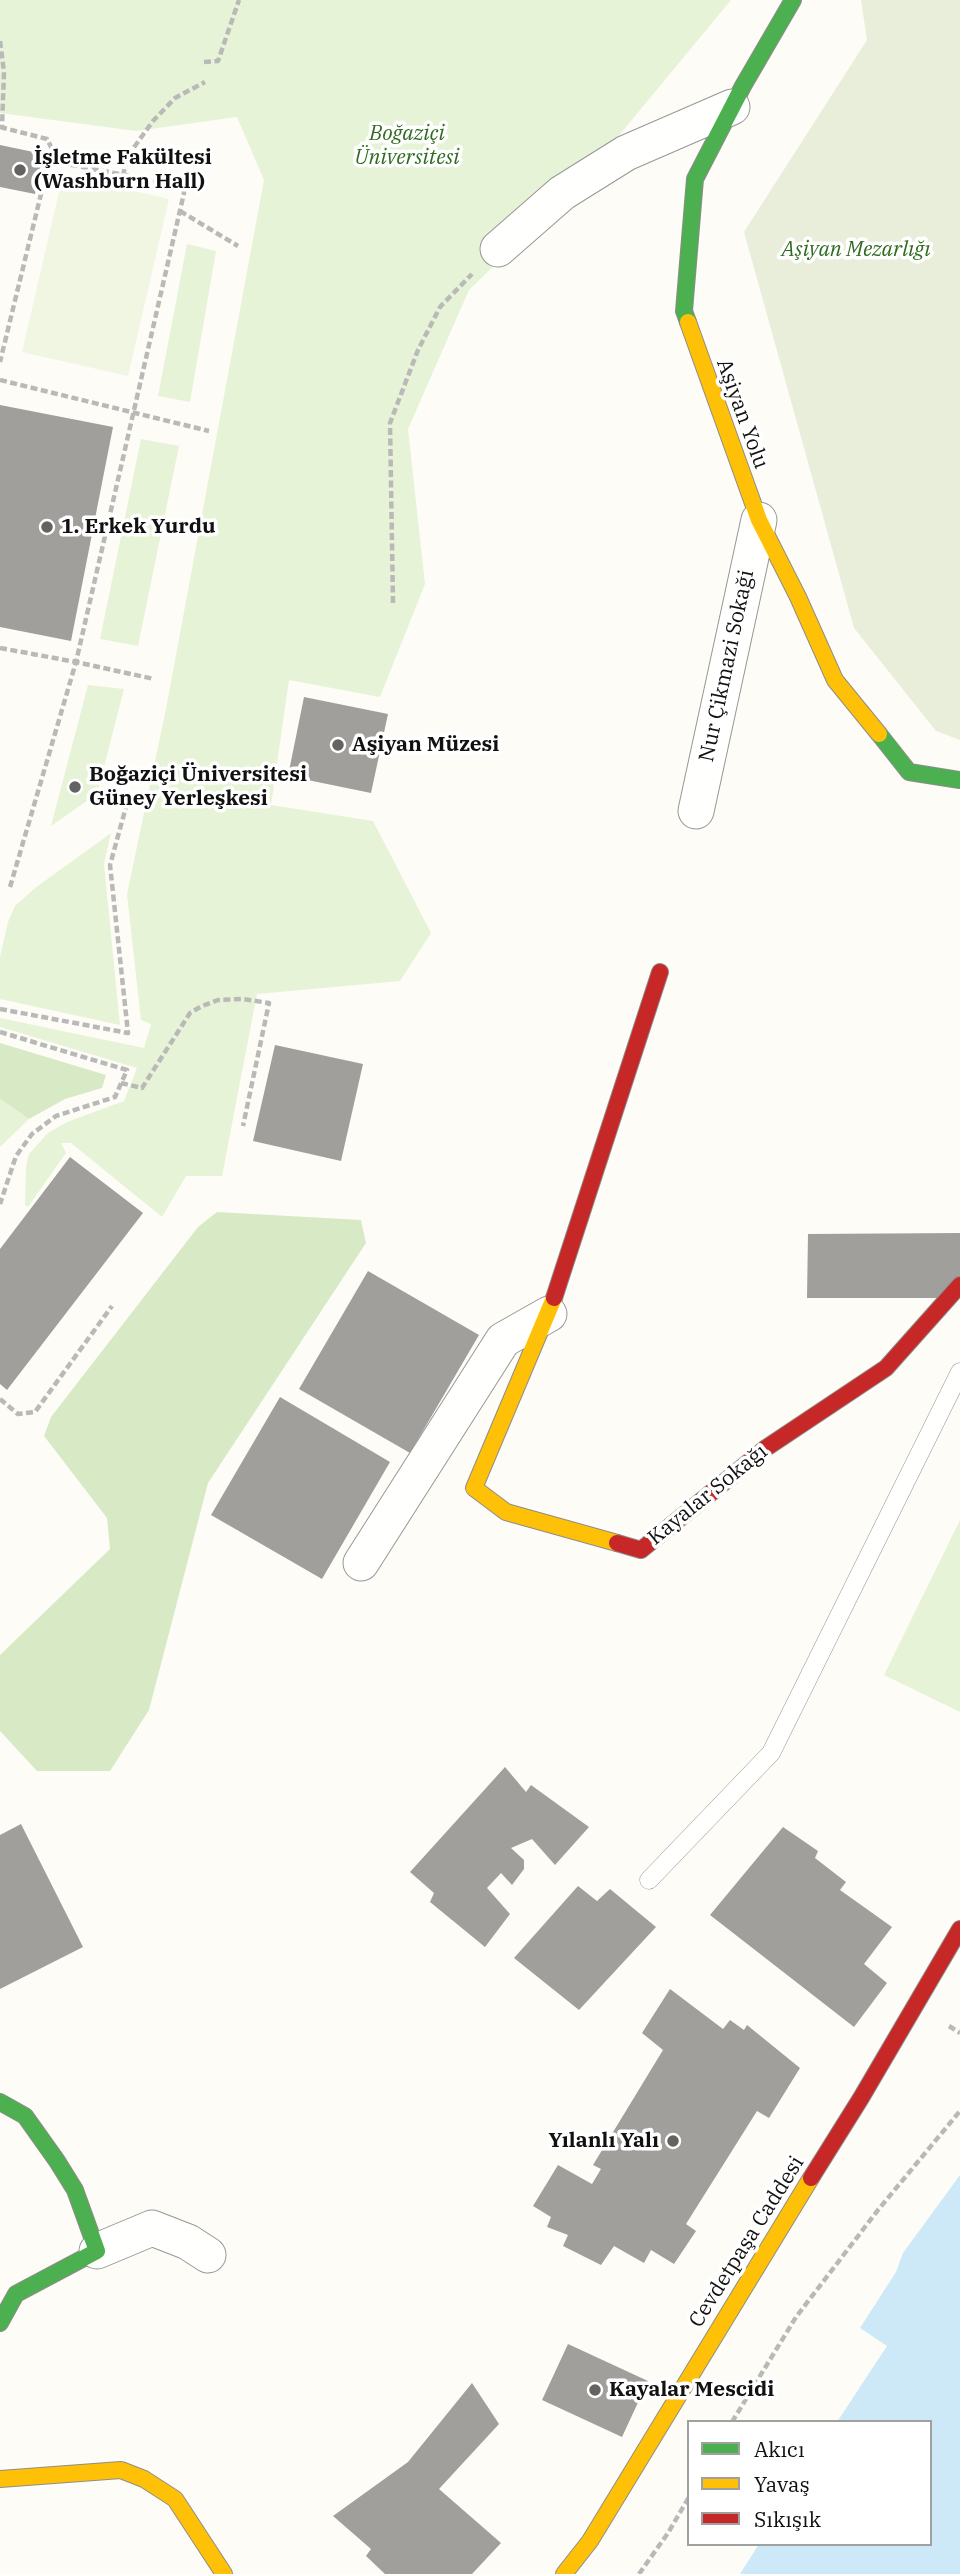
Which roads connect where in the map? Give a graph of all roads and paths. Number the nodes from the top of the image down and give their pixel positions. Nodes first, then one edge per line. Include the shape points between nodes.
1 (239, 0) edge
2 (793, 0) edge
3 (0, 41) edge
4 (204, 62) dead end
5 (205, 82) dead end
6 (732, 107) junction
7 (1, 127) edge
8 (51, 161) junction
9 (123, 176) junction
10 (180, 211) junction
11 (238, 246) dead end
12 (498, 249) joint
13 (0, 362) edge
14 (0, 380) edge
15 (134, 412) junction
16 (209, 430) dead end
17 (759, 520) junction
18 (393, 603) dead end
19 (0, 648) edge
20 (76, 662) junction
21 (155, 679) dead end
22 (960, 780) edge
23 (126, 807) dead end
24 (696, 811) dead end
25 (10, 887) dead end
26 (660, 972) dead end
27 (0, 1009) edge
28 (0, 1032) edge
29 (121, 1083) junction
30 (243, 1126) dead end
31 (0, 1204) edge
32 (960, 1285) edge
33 (112, 1306) dead end
34 (549, 1314) junction
35 (960, 1372) edge
36 (0, 1399) edge
37 (361, 1563) dead end
38 (649, 1880) dead end
39 (960, 1929) edge
40 (0, 2102) edge
41 (960, 2111) edge
42 (97, 2251) junction
43 (208, 2255) dead end
44 (0, 2323) edge
45 (733, 2420) edge
46 (0, 2479) edge
47 (687, 2500) edge
48 (224, 2574) edge
49 (564, 2574) edge
50 (639, 2574) edge

1 - 4 path via 218,61
2 - 6 street, Aşiyan Yolu
3 - 7 path via 4,72
5 - 9 path via 175,98 153,121 127,157
6 - 12 street via 626,153 562,193
6 - 17 street, Aşiyan Yolu via 695,180 684,311
7 - 8 path via 47,139
8 - 9 path
8 - 13 path
9 - 10 path via 183,187
10 - 11 path
10 - 15 path
12 - 18 path via 440,307 390,424
14 - 15 path
15 - 16 path
15 - 20 path
17 - 22 street, Aşiyan Yolu via 835,680 909,772
17 - 24 street, Nur Çikmazi Sokaği
19 - 20 path
20 - 21 path
20 - 25 path
23 - 27 path via 110,865 128,1033
26 - 34 street, Kayalar Sokağı
28 - 29 path via 127,1070
29 - 30 path via 142,1088 190,1013 202,1006 218,1000 269,1003
29 - 31 path via 116,1097 55,1116 32,1134 16,1156
32 - 34 street, Kayalar Sokağı via 886,1368 766,1448 641,1549 506,1512 474,1488
33 - 36 path via 35,1412 18,1414
34 - 37 street via 503,1340
35 - 38 lane via 771,1753
39 - 49 street, Cevdetpaşa Caddesi via 590,2541
40 - 42 street via 25,2116 63,2171 75,2190
41 - 45 path via 796,2317
42 - 43 street via 152,2228
42 - 44 street via 16,2294
46 - 48 street via 121,2470 144,2479 175,2499
47 - 50 path

